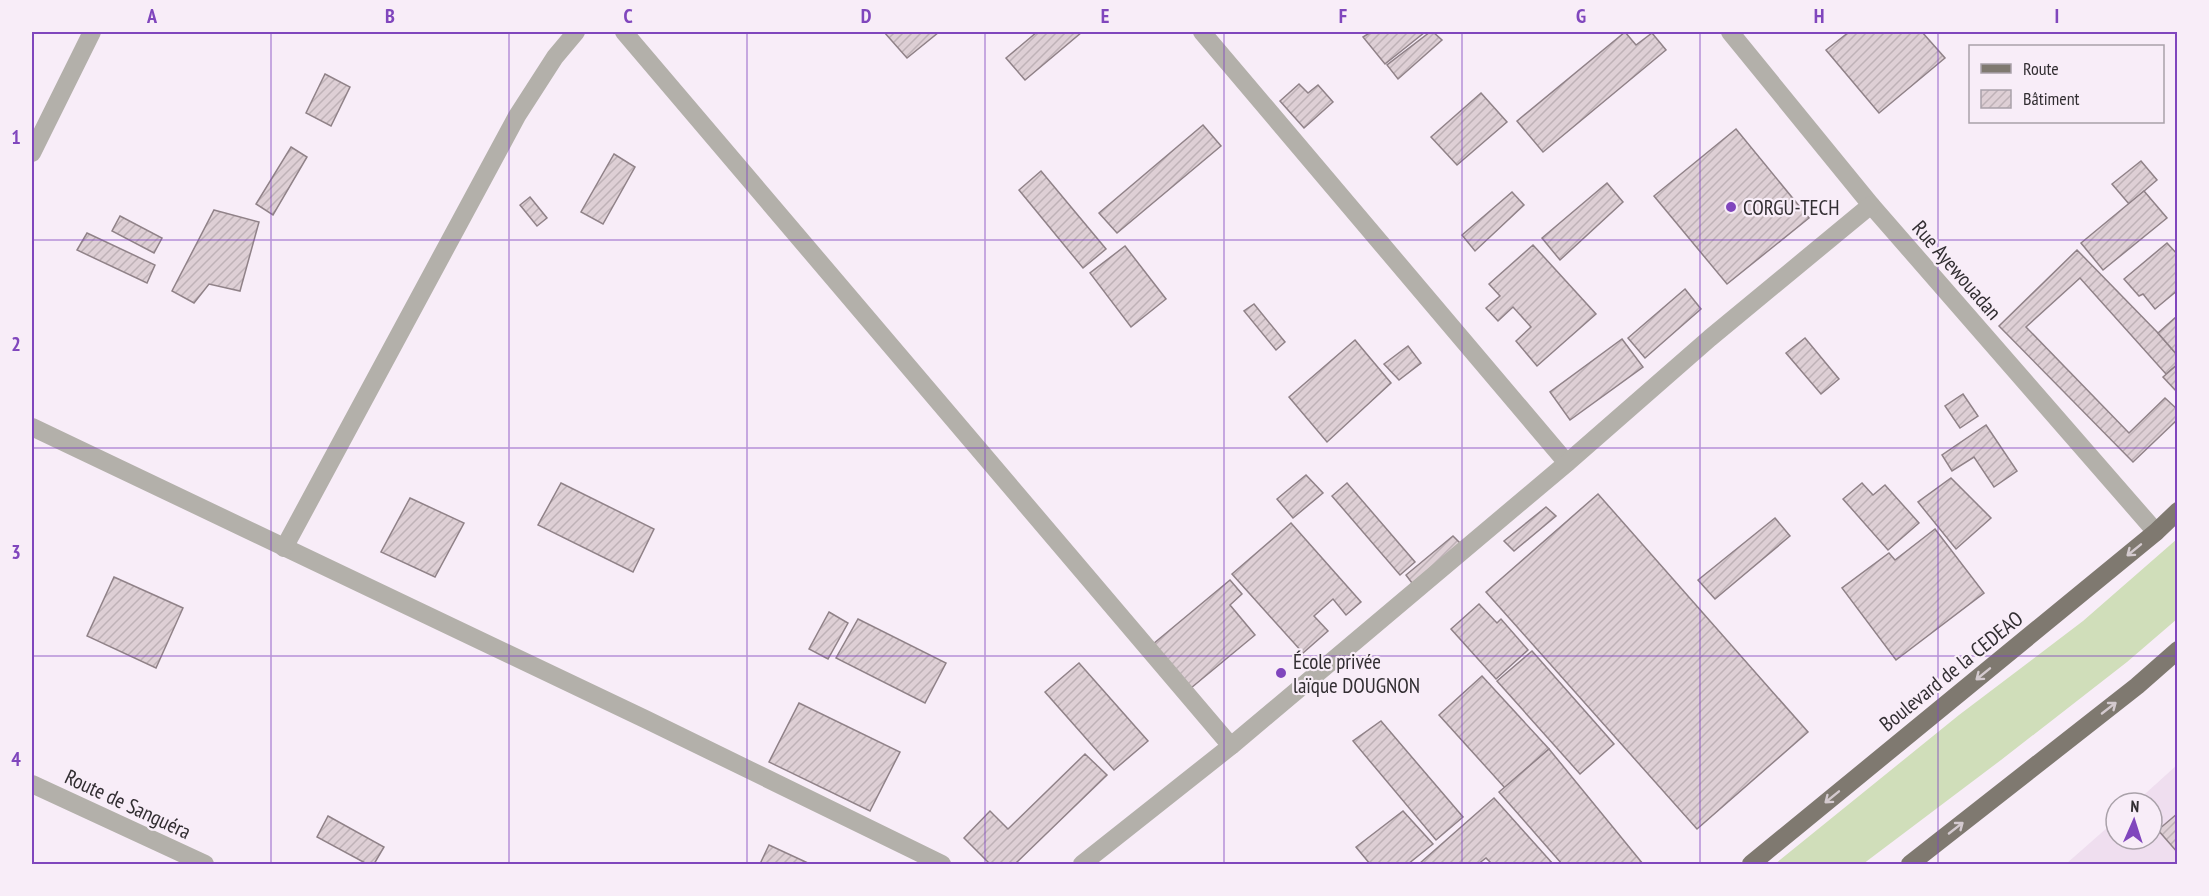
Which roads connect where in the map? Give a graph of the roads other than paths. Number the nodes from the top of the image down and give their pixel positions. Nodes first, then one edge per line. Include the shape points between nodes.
1 (92, 32) edge
2 (576, 32) edge
3 (624, 32) edge
4 (1202, 32) edge
5 (1730, 32) edge
6 (32, 153) edge
7 (1871, 205) junction
8 (32, 427) edge
9 (1567, 463) junction
10 (2178, 511) edge
11 (2156, 532) junction
12 (284, 548) junction
13 (2178, 650) edge
14 (1231, 746) junction
15 (32, 784) edge
16 (205, 864) edge
17 (942, 864) edge
18 (1082, 864) edge
19 (1751, 864) edge
20 (1910, 864) edge

1 - 6 street
2 - 12 street via 517,116
3 - 14 street
4 - 9 street
5 - 7 street, Rue Ayewouadan
7 - 9 street
7 - 11 street, Rue Ayewouadan
8 - 12 street
9 - 14 street
10 - 11 main road, Boulevard de la CEDEAO
11 -> 19 main road, Boulevard de la CEDEAO
12 - 17 street
20 -> 13 main road
14 - 18 street
15 - 16 street, Route de Sanguéra

